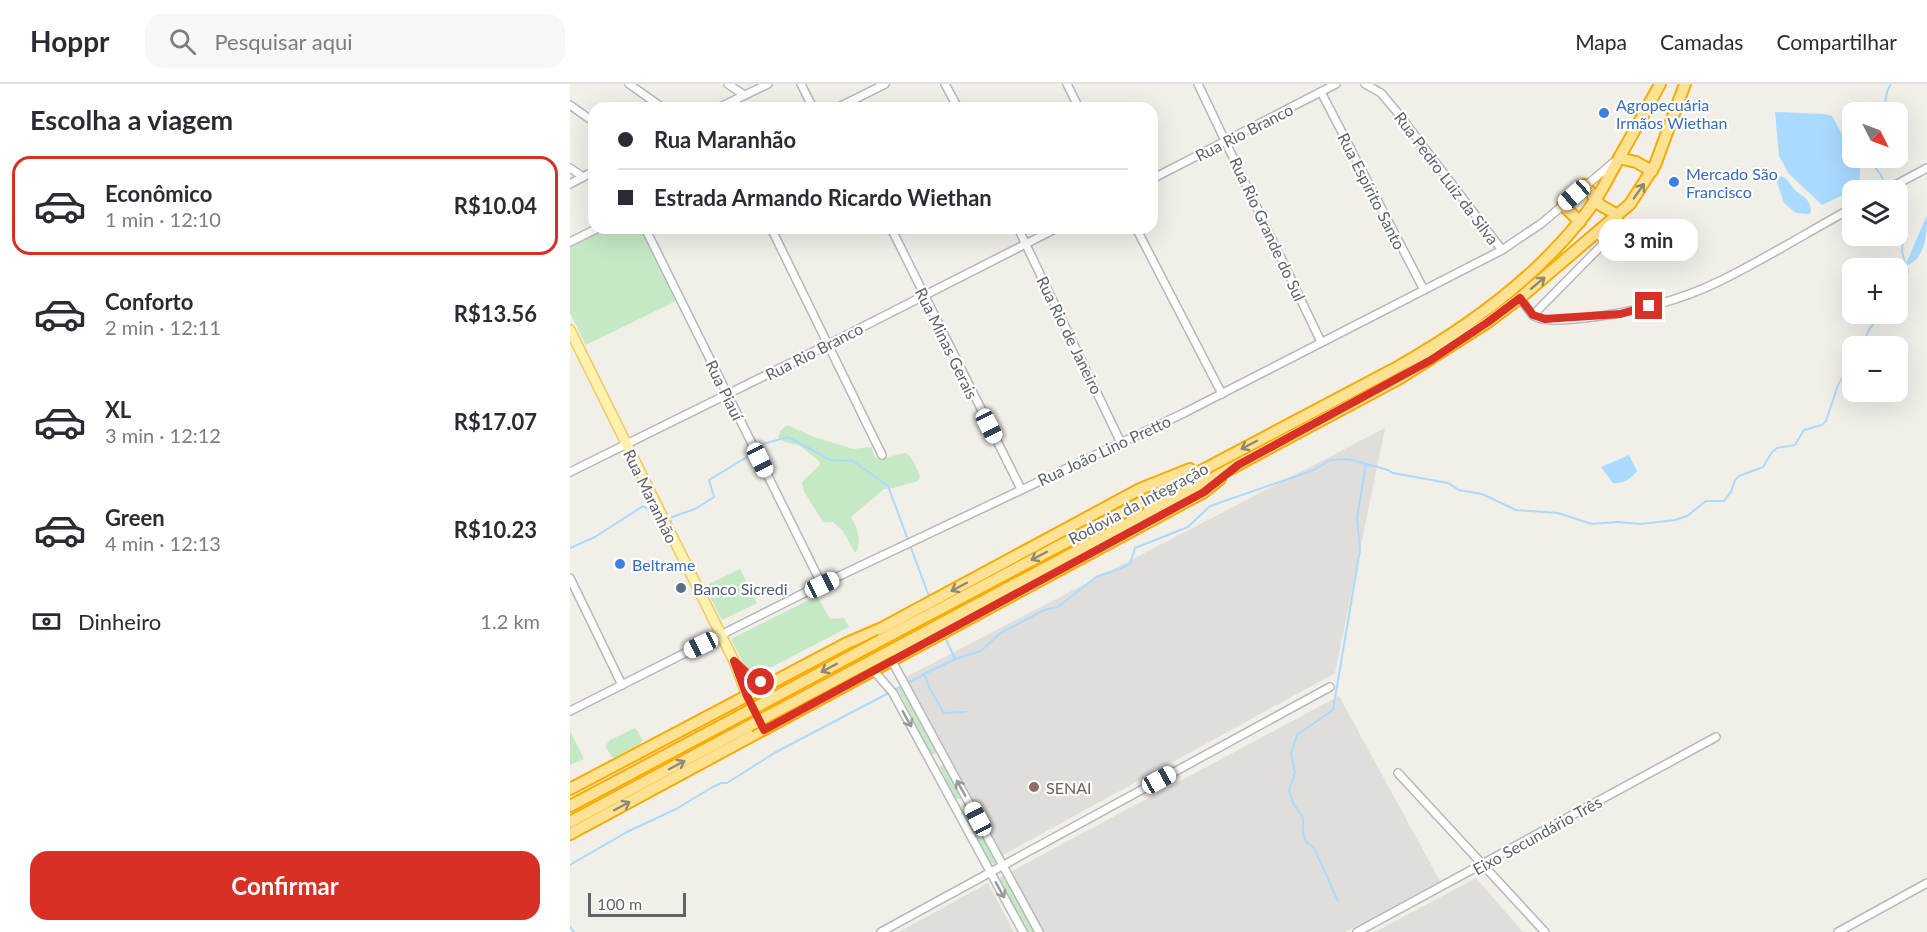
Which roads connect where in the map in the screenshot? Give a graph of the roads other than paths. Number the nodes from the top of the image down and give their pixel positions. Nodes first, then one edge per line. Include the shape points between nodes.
1 (629, 84) edge
2 (728, 84) edge
3 (768, 84) edge
4 (801, 84) edge
5 (885, 84) edge
6 (945, 84) edge
7 (1067, 84) edge
8 (1198, 84) edge
9 (1336, 84) edge
10 (1365, 84) edge
11 (1660, 84) edge
12 (1685, 84) edge
13 (1321, 92) junction
14 (744, 95) junction
15 (654, 102) edge
16 (730, 102) edge
17 (810, 102) edge
18 (849, 102) edge
19 (955, 102) edge
20 (1075, 102) edge
21 (570, 105) edge
22 (588, 118) edge
23 (1227, 141) junction
24 (1619, 158) junction
25 (570, 168) edge
26 (1927, 168) edge
27 (1652, 171) junction
28 (588, 174) edge
29 (583, 177) junction
30 (1158, 177) edge
31 (1905, 180) edge
32 (570, 184) edge
33 (1585, 186) junction
34 (1596, 199) junction
35 (1563, 205) junction
36 (1842, 213) edge
37 (1618, 215) junction
38 (1580, 222) junction
39 (1598, 232) junction
40 (588, 233) edge
41 (648, 234) edge
42 (774, 234) edge
43 (894, 234) edge
44 (1021, 234) edge
45 (1045, 234) edge
46 (1139, 234) edge
47 (570, 242) edge
48 (1026, 244) junction
49 (1502, 250) junction
50 (1424, 290) junction
51 (924, 296) junction
52 (1520, 298) junction
53 (1533, 315) junction
54 (570, 330) edge
55 (1321, 342) junction
56 (827, 345) junction
57 (728, 394) junction
58 (1222, 394) junction
59 (1121, 442) junction
60 (626, 444) junction
61 (1231, 454) junction
62 (882, 455) dead end
63 (570, 472) edge
64 (1021, 489) junction
65 (570, 578) edge
66 (822, 585) junction
67 (870, 633) junction
68 (721, 635) junction
69 (891, 656) junction
70 (734, 661) junction
71 (874, 671) junction
72 (772, 683) junction
73 (622, 685) junction
74 (1330, 687) dead end
75 (747, 696) junction
76 (570, 711) edge
77 (764, 730) junction
78 (1716, 737) dead end
79 (1398, 773) dead end
80 (570, 789) edge
81 (570, 806) edge
82 (570, 822) edge
83 (570, 834) edge
84 (1484, 864) junction
85 (1003, 866) junction
86 (990, 872) junction
87 (1927, 883) edge
88 (881, 932) edge
89 (1023, 932) edge
90 (1039, 932) edge
91 (1357, 932) edge
92 (1545, 932) edge
93 (1838, 932) edge

1 - 15 street
2 - 14 street
3 - 14 street
4 - 17 street
5 - 18 street
6 - 19 street
7 - 20 street
8 - 23 street, Rua Rio Grande do Sul
9 - 13 street, Rua Rio Branco
10 - 49 street, Rua Pedro Luiz da Silva via 1381,93 1392,106
11 - 24 highway, Rodovia da Integração
12 - 27 highway, Rodovia da Integração
13 - 23 street, Rua Rio Branco
13 - 50 street, Rua Espírito Santo
14 - 16 street
21 - 22 street
23 - 30 street, Rua Rio Branco
23 - 55 street, Rua Rio Grande do Sul
24 - 27 highway
24 - 33 street, Rua João Lino Pretto
24 - 34 highway, Rodovia da Integração
25 - 29 street
26 - 31 street
37 -> 27 highway, Rodovia da Integração via 1640,192
28 - 29 street
29 - 32 street
33 - 34 highway
33 - 35 street, Rua João Lino Pretto
34 - 37 highway
34 - 38 highway, Rodovia da Integração
35 - 38 highway
35 - 49 street, Rua João Lino Pretto
36 - 53 street via 1688,295 1620,314 1545,319
37 - 39 highway, Rodovia da Integração
38 -> 61 highway, Rodovia da Integração via 1523,279 1453,333 1394,369
52 -> 39 highway, Rodovia da Integração
39 - 53 street via 1604,243
40 - 47 street
41 - 57 street, Rua Piauí
42 - 56 street
43 - 51 street, Rua Minas Gerais
44 - 48 street, Rua Rio de Janeiro
45 - 48 street, Rua Rio Branco
46 - 58 street
48 - 51 street, Rua Rio Branco
48 - 59 street, Rua Rio de Janeiro
49 - 50 street, Rua João Lino Pretto
50 - 55 street, Rua João Lino Pretto
51 - 56 street, Rua Rio Branco
51 - 64 street, Rua Minas Gerais
52 - 53 street
52 - 69 highway, Rodovia da Integração via 1431,360
54 - 60 main road, Rua Maranhão
55 - 58 street, Rua João Lino Pretto
56 - 57 street, Rua Rio Branco
56 - 62 street
57 - 60 street, Rua Rio Branco
57 - 66 street, Rua Piauí
58 - 59 street, Rua João Lino Pretto
59 - 64 street, Rua João Lino Pretto
60 - 63 street, Rua Rio Branco
60 - 68 main road, Rua Maranhão
61 -> 67 highway via 1140,489
61 -> 81 highway, Rodovia da Integração, bridge
64 - 66 street, Rua João Lino Pretto
65 - 73 street
66 - 68 street, Rua João Lino Pretto
67 - 69 highway
67 - 72 highway
68 - 70 main road, Rua Maranhão
68 - 73 street, Rua João Lino Pretto
69 - 71 highway
82 -> 69 highway, bridge via 749,726
85 -> 69 street
70 - 72 main road, Rua Maranhão via 750,676
70 - 75 main road, Rua Maranhão
71 - 77 highway
71 -> 86 street via 893,693
72 - 75 highway
73 - 76 street, Rua João Lino Pretto
74 - 85 street
75 - 77 highway
75 - 80 highway
83 -> 77 highway
78 - 84 street, Eixo Secundário Três
79 - 84 street
84 - 91 street, Eixo Secundário Três
84 - 92 street
85 - 86 street
85 - 90 street
86 - 88 street
86 -> 89 street
87 - 93 street

